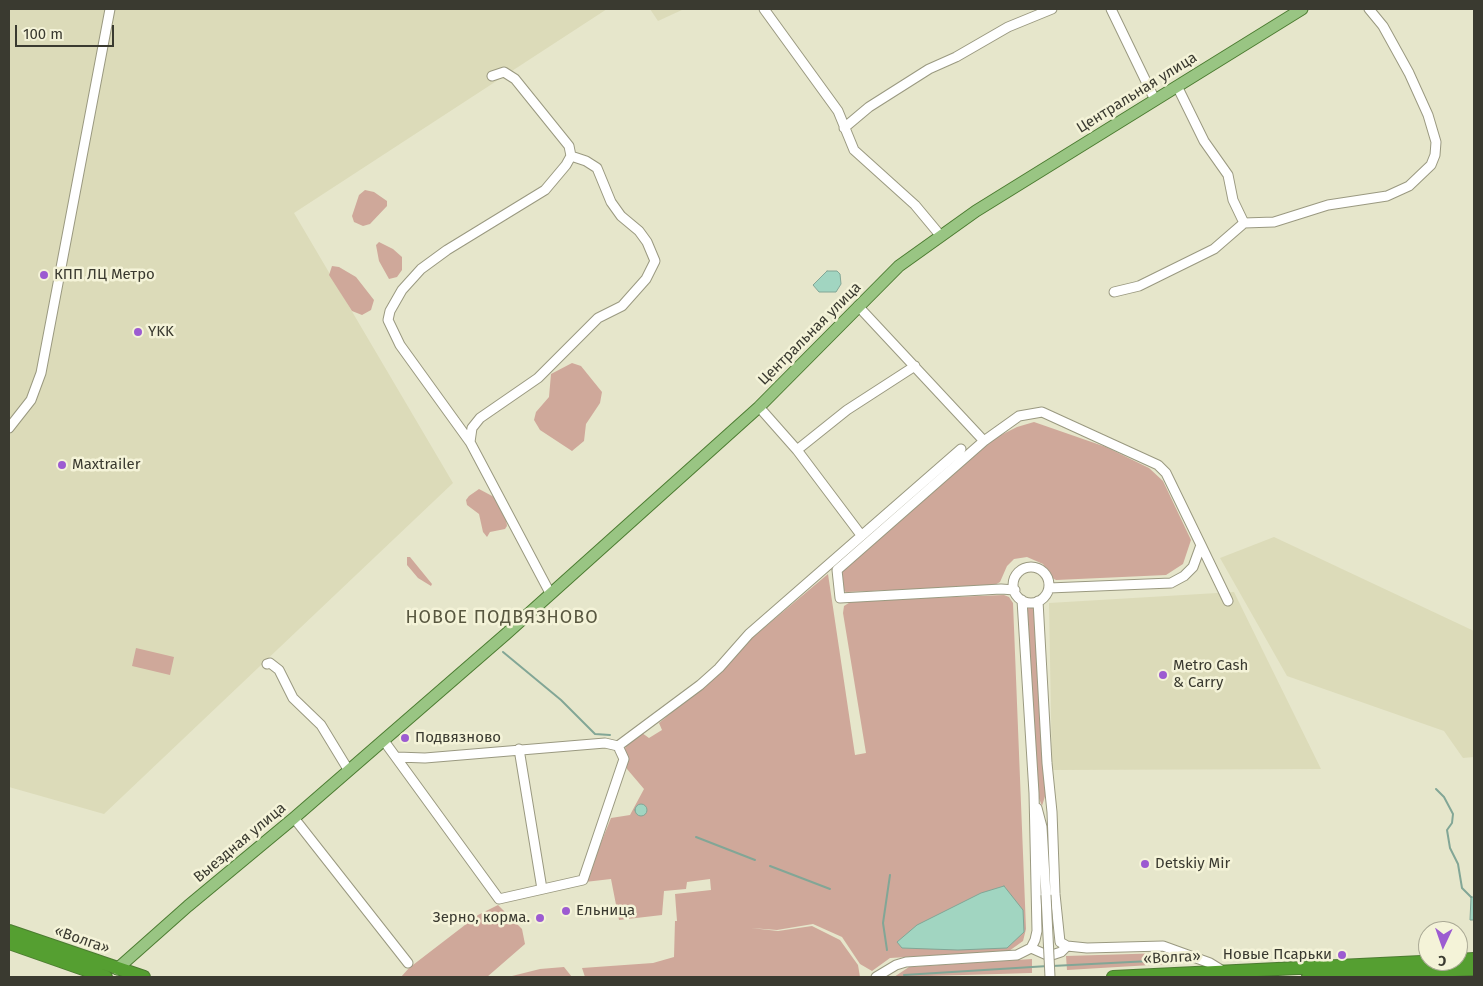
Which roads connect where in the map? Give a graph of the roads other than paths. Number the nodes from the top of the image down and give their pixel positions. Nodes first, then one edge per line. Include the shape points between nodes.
1 (110, 9) edge
2 (764, 9) edge
3 (1052, 9) edge
4 (1111, 9) edge
5 (1302, 9) edge
6 (1369, 9) edge
7 (492, 76) dead end
8 (1177, 86) junction
9 (1155, 100) junction
10 (844, 128) junction
11 (571, 156) junction
12 (1244, 223) junction
13 (940, 235) junction
14 (1114, 292) dead end
15 (858, 306) junction
16 (915, 366) junction
17 (759, 407) junction
18 (9, 428) edge
19 (984, 440) junction
20 (470, 442) junction
21 (962, 449) dead end
22 (797, 450) junction
23 (861, 535) junction
24 (1201, 545) junction
25 (1049, 588) junction
26 (1014, 590) junction
27 (550, 593) junction
28 (1022, 600) junction
29 (1038, 601) junction
30 (1228, 601) dead end
31 (267, 664) dead end
32 (384, 741) junction
33 (618, 746) junction
34 (519, 749) junction
35 (397, 757) junction
36 (349, 771) junction
37 (1049, 792) junction
38 (1034, 793) junction
39 (294, 818) junction
40 (1042, 827) junction
41 (542, 888) junction
42 (9, 931) edge
43 (9, 943) edge
44 (1067, 946) junction
45 (1031, 948) junction
46 (1418, 962) edge
47 (408, 963) dead end
48 (117, 969) junction
49 (1474, 969) edge
50 (1226, 972) junction
51 (106, 977) edge
52 (144, 977) edge
53 (876, 977) edge
54 (1050, 977) edge
55 (1113, 977) edge
56 (1308, 977) edge

1 - 18 street via 41,373 30,400
2 - 10 street via 830,98
3 - 10 street via 1008,27 928,69 869,107
4 - 9 street
5 - 8 main road, Центральная улица
6 - 12 street via 1383,26 1428,115 1436,142 1431,165 1409,186 1387,196 1328,205 1274,222
7 - 11 street via 504,72 515,79 568,146
8 - 9 main road, Центральная улица
8 - 12 street via 1204,141 1228,175 1233,200
9 - 13 main road, Центральная улица
10 - 13 street via 854,150 915,205
11 - 20 street via 545,190 421,269 402,290 390,311 388,320 400,345
11 - 20 street via 597,168 611,202 647,242 655,261 646,279 622,306 598,318 538,378 480,418 472,428
12 - 14 street via 1214,249 1139,286
13 - 15 main road, Центральная улица via 899,266
15 - 16 street
15 - 17 main road, Центральная улица
16 - 19 street
16 - 22 street via 847,410
17 - 22 street
17 - 27 main road, Центральная улица
19 - 24 street via 1019,416 1042,412 1158,464 1166,473
19 - 26 street via 837,570 840,598
20 - 27 street
21 - 23 street
22 - 23 street
23 - 33 street via 749,634 700,685
24 - 25 street via 1193,566 1171,583
24 - 30 street
25 - 26 street via 1044,572 1034,567 1018,574
25 - 29 street
26 - 28 street
27 - 32 main road, Центральная улица
28 - 29 street
28 - 38 street
29 - 37 street
31 - 36 street via 280,670 292,698 321,725
32 - 35 street
32 - 36 main road, Выездная улица
33 - 34 street via 606,743
33 - 41 street via 624,759 586,875 576,883
34 - 35 street via 424,758
34 - 41 street
35 - 41 street via 499,899
36 - 39 main road, Выездная улица
37 - 40 street
37 - 44 street via 1058,935 1060,942
38 - 40 street
38 - 45 street via 1036,931
39 - 47 street
39 - 48 main road, Выездная улица
40 - 54 street, bridge
42 - 48 highway, «Волга»
43 - 51 highway, «Волга»
44 - 45 street via 1049,956
44 - 50 street via 1163,946
45 - 53 street via 1010,956 906,962
46 - 50 highway, «Волга»
48 - 52 highway, «Волга»
49 - 56 highway
50 - 55 highway, «Волга»

